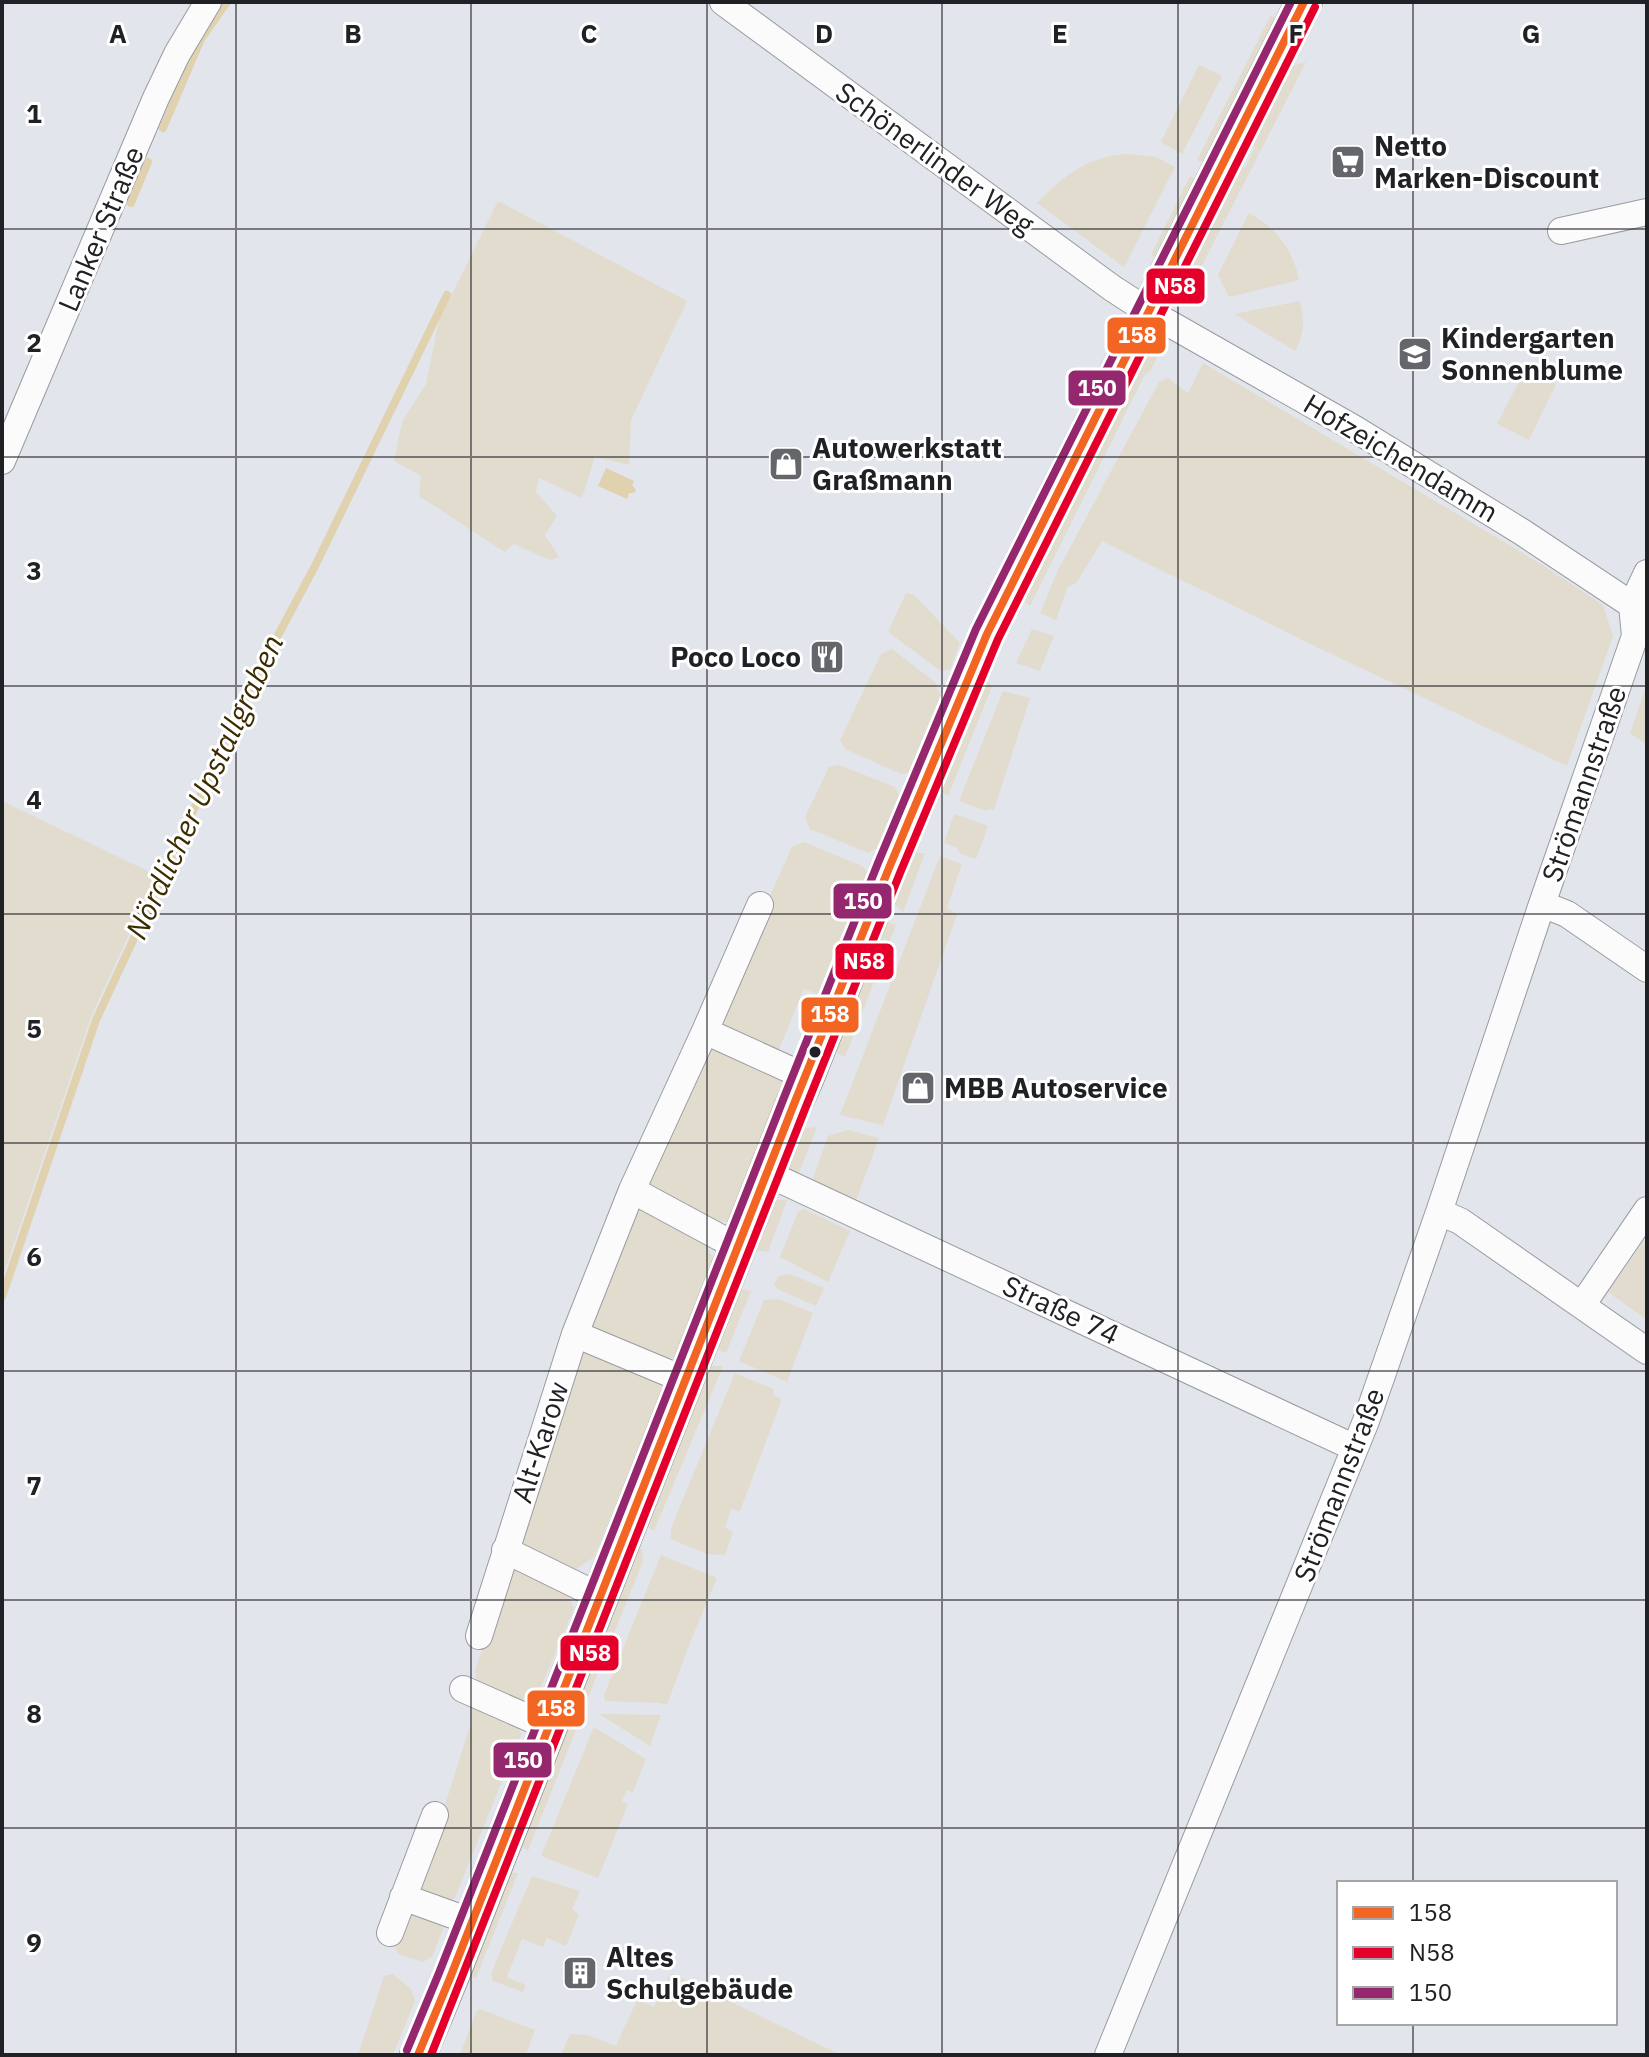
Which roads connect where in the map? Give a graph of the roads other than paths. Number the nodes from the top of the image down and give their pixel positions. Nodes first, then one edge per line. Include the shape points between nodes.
1 (208, 2) edge
2 (723, 2) edge
3 (1304, 2) edge
4 (1647, 212) edge
5 (1561, 231) dead end
6 (1149, 312) junction
7 (2, 461) edge
8 (1647, 573) edge
9 (1640, 610) edge
10 (1542, 904) junction
11 (760, 905) dead end
12 (1647, 969) edge
13 (705, 1031) junction
14 (806, 1077) junction
15 (766, 1173) junction
16 (632, 1190) junction
17 (1647, 1210) edge
18 (1439, 1212) junction
19 (738, 1246) junction
20 (1582, 1305) junction
21 (575, 1334) junction
22 (1647, 1351) edge
23 (685, 1380) junction
24 (1355, 1448) junction
25 (505, 1550) junction
26 (599, 1596) junction
27 (479, 1636) dead end
28 (463, 1689) dead end
29 (549, 1727) junction
30 (435, 1815) dead end
31 (403, 1897) junction
32 (472, 1922) junction
33 (390, 1933) dead end
34 (418, 2055) edge
35 (1108, 2055) edge

1 - 7 street, Lanker Straße via 156,98
2 - 6 street, Schönerlinder Weg
3 - 6 main road
4 - 5 street
6 - 9 street, Hofzeichendamm via 1355,429
6 - 14 main road via 987,634
8 - 9 street, Strömannstraße
9 - 10 street, Strömannstraße
10 - 12 street, Strömannstraße via 1567,914
10 - 18 street, Strömannstraße
11 - 13 street, Alt-Karow
13 - 14 street
13 - 16 street, Alt-Karow
14 - 15 main road
15 - 19 main road
15 - 24 street, Straße 74
16 - 19 street
16 - 21 street, Alt-Karow
17 - 20 street
18 - 20 street
18 - 24 street, Strömannstraße
19 - 23 main road
20 - 22 street
21 - 23 street
21 - 25 street, Alt-Karow
23 - 26 main road
24 - 35 street, Strömannstraße
25 - 26 street
25 - 27 street, Alt-Karow
26 - 29 main road
28 - 29 street
29 - 32 main road
30 - 31 street
31 - 32 street
31 - 33 street
32 - 34 main road

